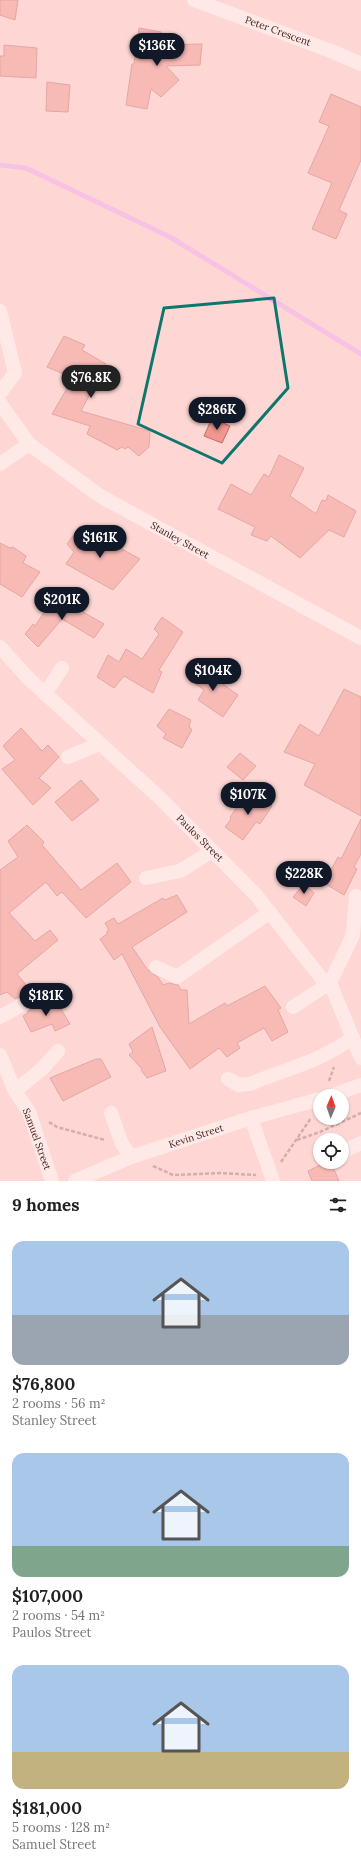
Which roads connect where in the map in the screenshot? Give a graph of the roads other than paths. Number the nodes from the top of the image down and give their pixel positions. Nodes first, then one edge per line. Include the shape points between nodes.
1 (194, 0) edge
2 (361, 64) edge
3 (0, 310) edge
4 (0, 393) edge
5 (0, 403) edge
6 (29, 444) junction
7 (0, 464) edge
8 (361, 638) edge
9 (0, 647) edge
10 (62, 668) dead end
11 (45, 694) junction
12 (99, 744) junction
13 (68, 757) dead end
14 (212, 851) junction
15 (146, 878) dead end
16 (356, 896) dead end
17 (270, 912) junction
18 (156, 966) dead end
19 (330, 983) junction
20 (32, 999) dead end
21 (292, 1007) dead end
22 (0, 1016) edge
23 (353, 1037) junction
24 (58, 1051) dead end
25 (0, 1054) edge
26 (361, 1058) edge
27 (228, 1079) dead end
28 (361, 1085) edge
29 (329, 1089) edge
30 (16, 1091) junction
31 (313, 1101) edge
32 (111, 1113) dead end
33 (251, 1118) junction
34 (361, 1143) edge
35 (349, 1149) edge
36 (131, 1157) junction
37 (272, 1179) edge
38 (52, 1181) edge
39 (75, 1181) edge

1 - 2 street, Peter Crescent
3 - 4 street via 15,373
5 - 6 street, Stanley Street
6 - 7 street
6 - 8 street, Stanley Street via 100,496
9 - 11 street, Paulos Street
10 - 11 street
11 - 12 street, Paulos Street
12 - 13 street
12 - 14 street, Paulos Street via 161,799
14 - 15 street via 180,871
14 - 17 street, Paulos Street via 256,894
16 - 19 street via 353,935
17 - 18 street via 177,977
17 - 19 street, Paulos Street via 322,979
19 - 21 street
19 - 23 street, Paulos Street
20 - 22 street
23 - 26 street, Paulos Street
23 - 27 street via 340,1048 315,1060 250,1084 239,1085
24 - 30 street
25 - 30 street, Samuel Street
28 - 29 street
30 - 38 street, Samuel Street via 29,1112
31 - 33 street, Kevin Street
32 - 36 street via 122,1144
33 - 36 street, Kevin Street
33 - 37 street
34 - 35 street
36 - 39 street, Kevin Street

